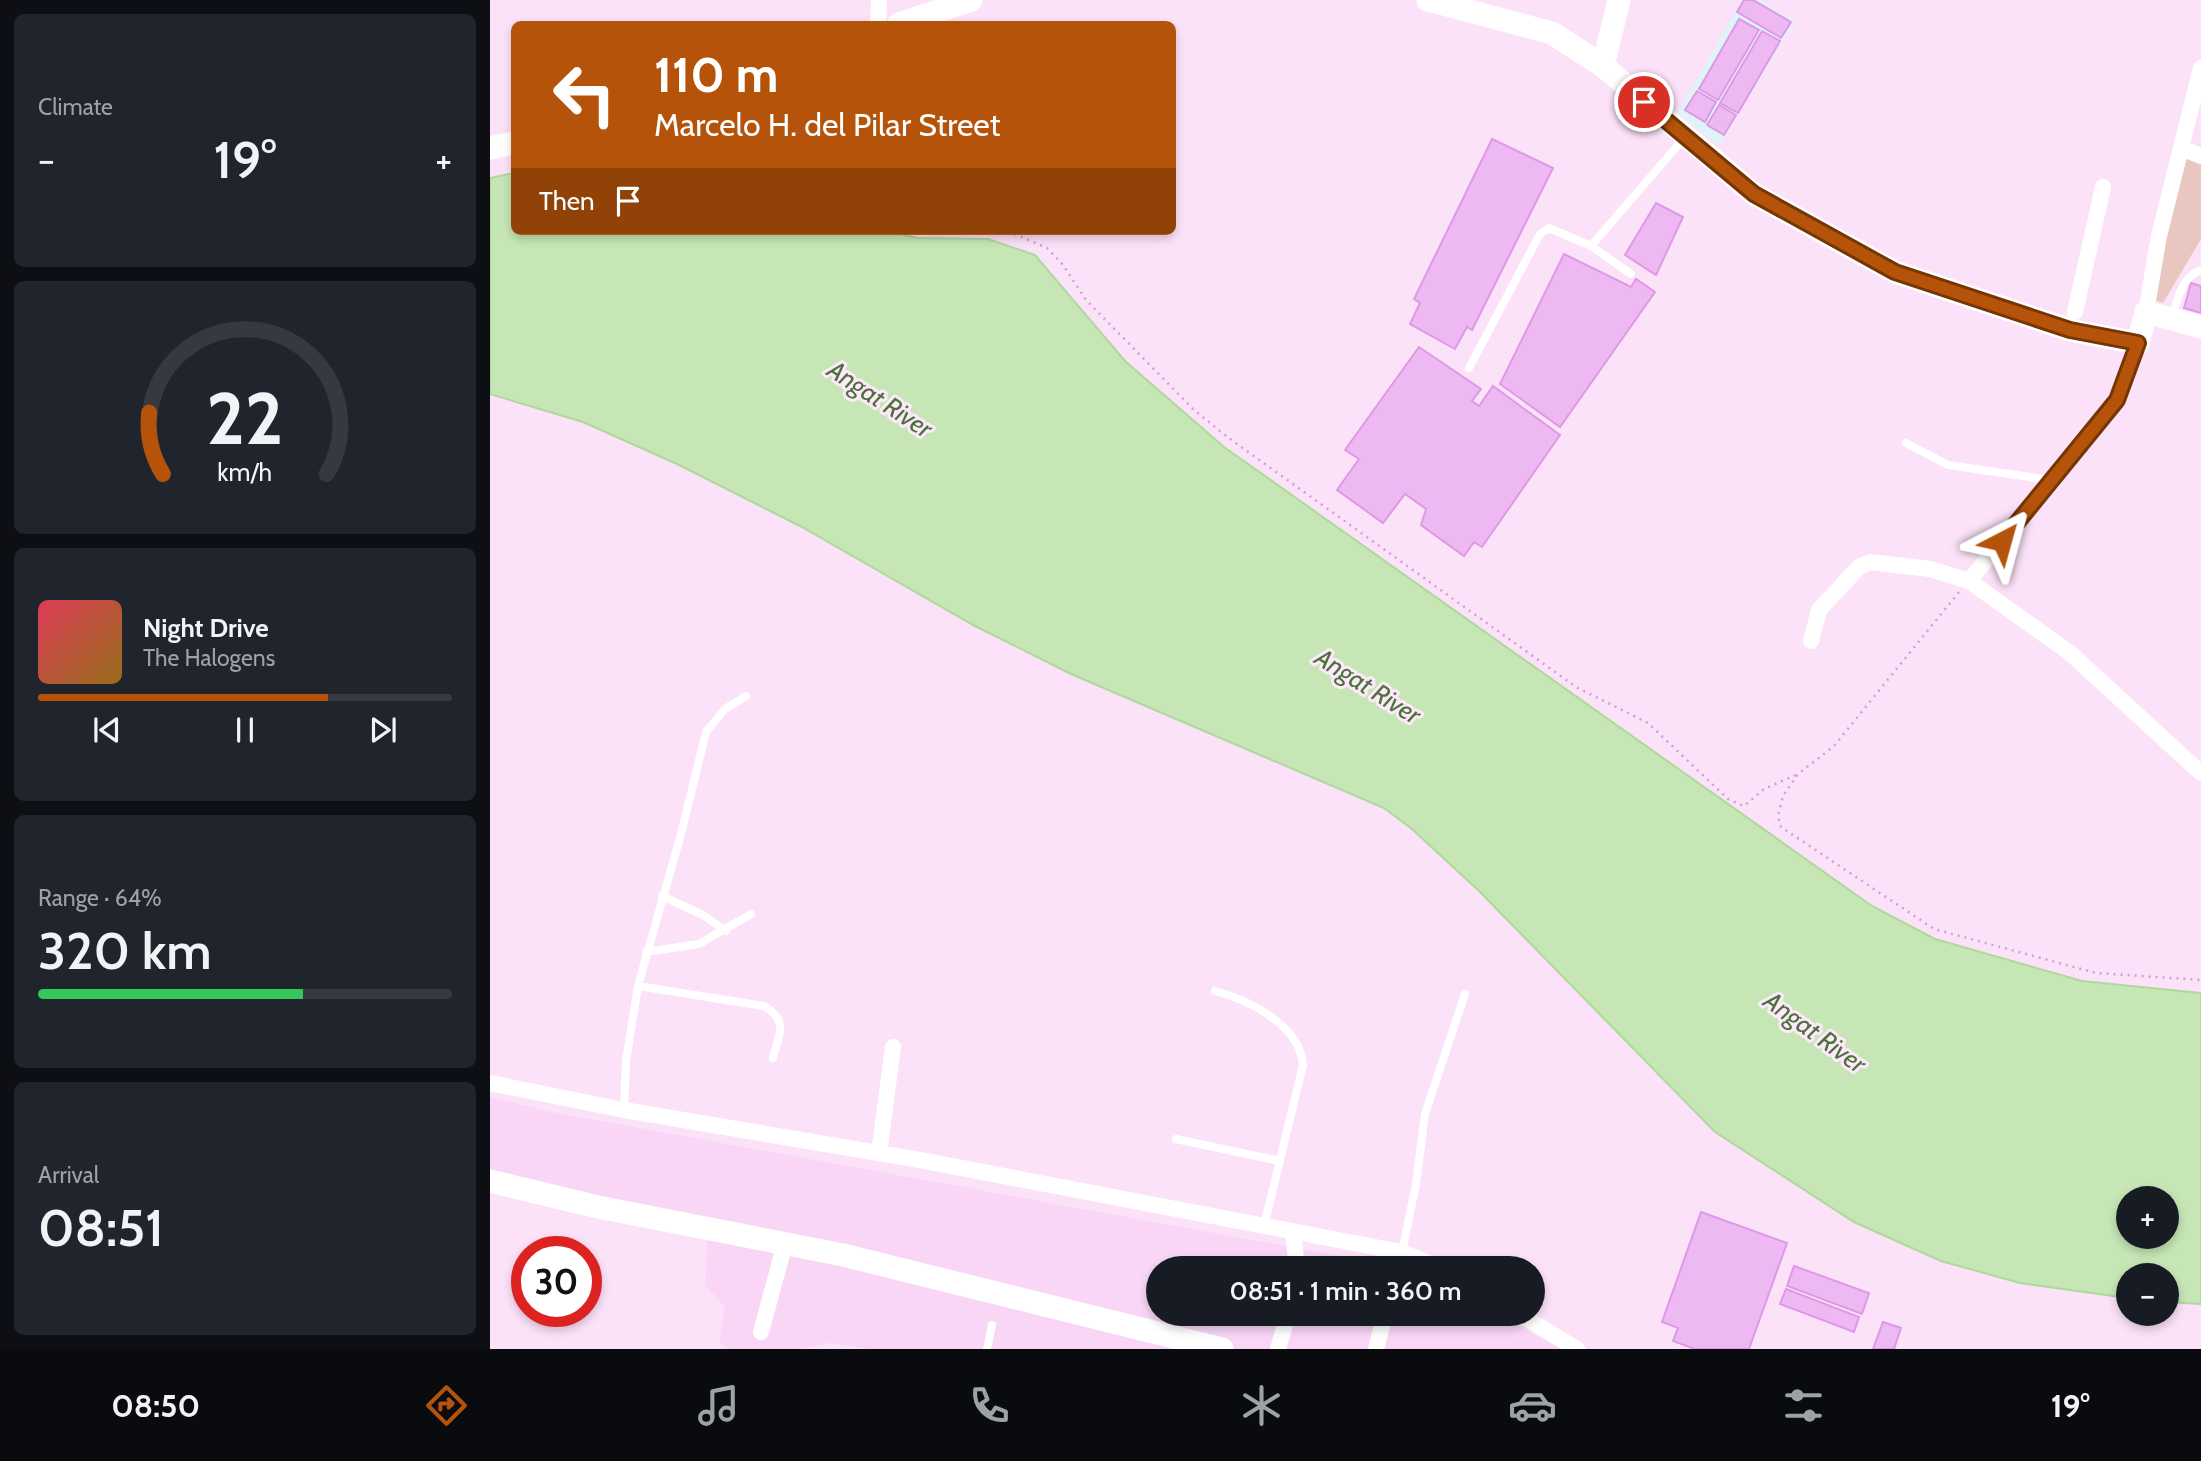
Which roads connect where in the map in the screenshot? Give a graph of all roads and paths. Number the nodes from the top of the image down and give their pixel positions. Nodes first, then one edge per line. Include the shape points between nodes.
1 (879, 0) edge
2 (971, 0) edge
3 (1428, 0) edge
4 (1619, 0) edge
5 (878, 21) edge
6 (908, 21) edge
7 (1603, 66) junction
8 (2201, 68) edge
9 (1686, 137) junction
10 (511, 144) edge
11 (490, 148) edge
12 (2181, 148) junction
13 (2201, 156) edge
14 (2103, 187) dead end
15 (1017, 235) edge
16 (1591, 246) junction
17 (2201, 271) edge
18 (1631, 274) dead end
19 (2146, 312) junction
20 (2171, 318) junction
21 (2073, 320) junction
22 (2201, 327) edge
23 (2138, 343) junction
24 (1469, 368) dead end
25 (1906, 443) dead end
26 (2050, 480) junction
27 (1969, 581) junction
28 (1811, 641) dead end
29 (746, 696) dead end
30 (2201, 773) edge
31 (1798, 774) junction
32 (662, 896) junction
33 (751, 914) dead end
34 (726, 931) junction
35 (646, 953) junction
36 (2201, 980) edge
37 (638, 986) junction
38 (1215, 991) dead end
39 (1465, 994) dead end
40 (893, 1047) dead end
41 (773, 1058) dead end
42 (490, 1083) edge
43 (624, 1110) junction
44 (1176, 1139) dead end
45 (880, 1153) junction
46 (1280, 1161) junction
47 (490, 1181) edge
48 (1264, 1226) junction
49 (1293, 1231) junction
50 (785, 1242) junction
51 (1401, 1252) junction
52 (1296, 1256) edge
53 (1400, 1256) edge
54 (1411, 1256) edge
55 (992, 1325) dead end
56 (1285, 1326) edge
57 (1382, 1326) edge
58 (1539, 1326) edge
59 (761, 1332) dead end
60 (987, 1349) edge
61 (1222, 1349) edge
62 (1278, 1349) edge
63 (1376, 1349) edge
64 (1577, 1349) edge

1 - 5 street
2 - 6 street
3 - 7 street via 1552,33
4 - 7 street
7 - 9 street
8 - 12 street
9 - 16 lane
9 - 21 street via 1754,194 1895,272
10 - 11 street
12 - 13 street
12 - 19 street
14 - 21 street
15 - 31 path via 1047,248 1087,300 1226,436 1577,687 1648,723 1728,799 1744,806 1764,789
16 - 18 lane
16 - 24 lane via 1549,228 1540,234
17 - 20 lane via 2192,273 2182,288
19 - 20 street
19 - 23 street
20 - 22 street
21 - 23 street
23 - 26 street via 2117,400
25 - 26 lane via 1948,465
26 - 27 street
27 - 28 street via 1930,569 1870,562 1858,567 1819,610
27 - 30 street via 2070,653
27 - 31 path via 1834,746
29 - 32 lane via 725,709 706,732
31 - 36 path via 1783,796 1777,816 1781,827 1934,929 2095,973
32 - 34 lane
32 - 35 lane
33 - 34 lane
34 - 35 lane via 699,944
35 - 37 lane
37 - 41 lane via 764,1006 777,1014 781,1023
37 - 43 lane via 626,1061
38 - 46 lane via 1255,1005 1293,1038 1302,1053
39 - 51 lane via 1424,1114 1416,1184
40 - 45 street
42 - 43 street
43 - 45 street
44 - 46 lane
45 - 48 street
46 - 48 lane
47 - 50 street via 598,1208
48 - 49 street
49 - 51 street
49 - 52 street
50 - 59 street
50 - 61 street
51 - 53 street
51 - 54 street
55 - 60 lane
56 - 62 street
57 - 63 street
58 - 64 street

